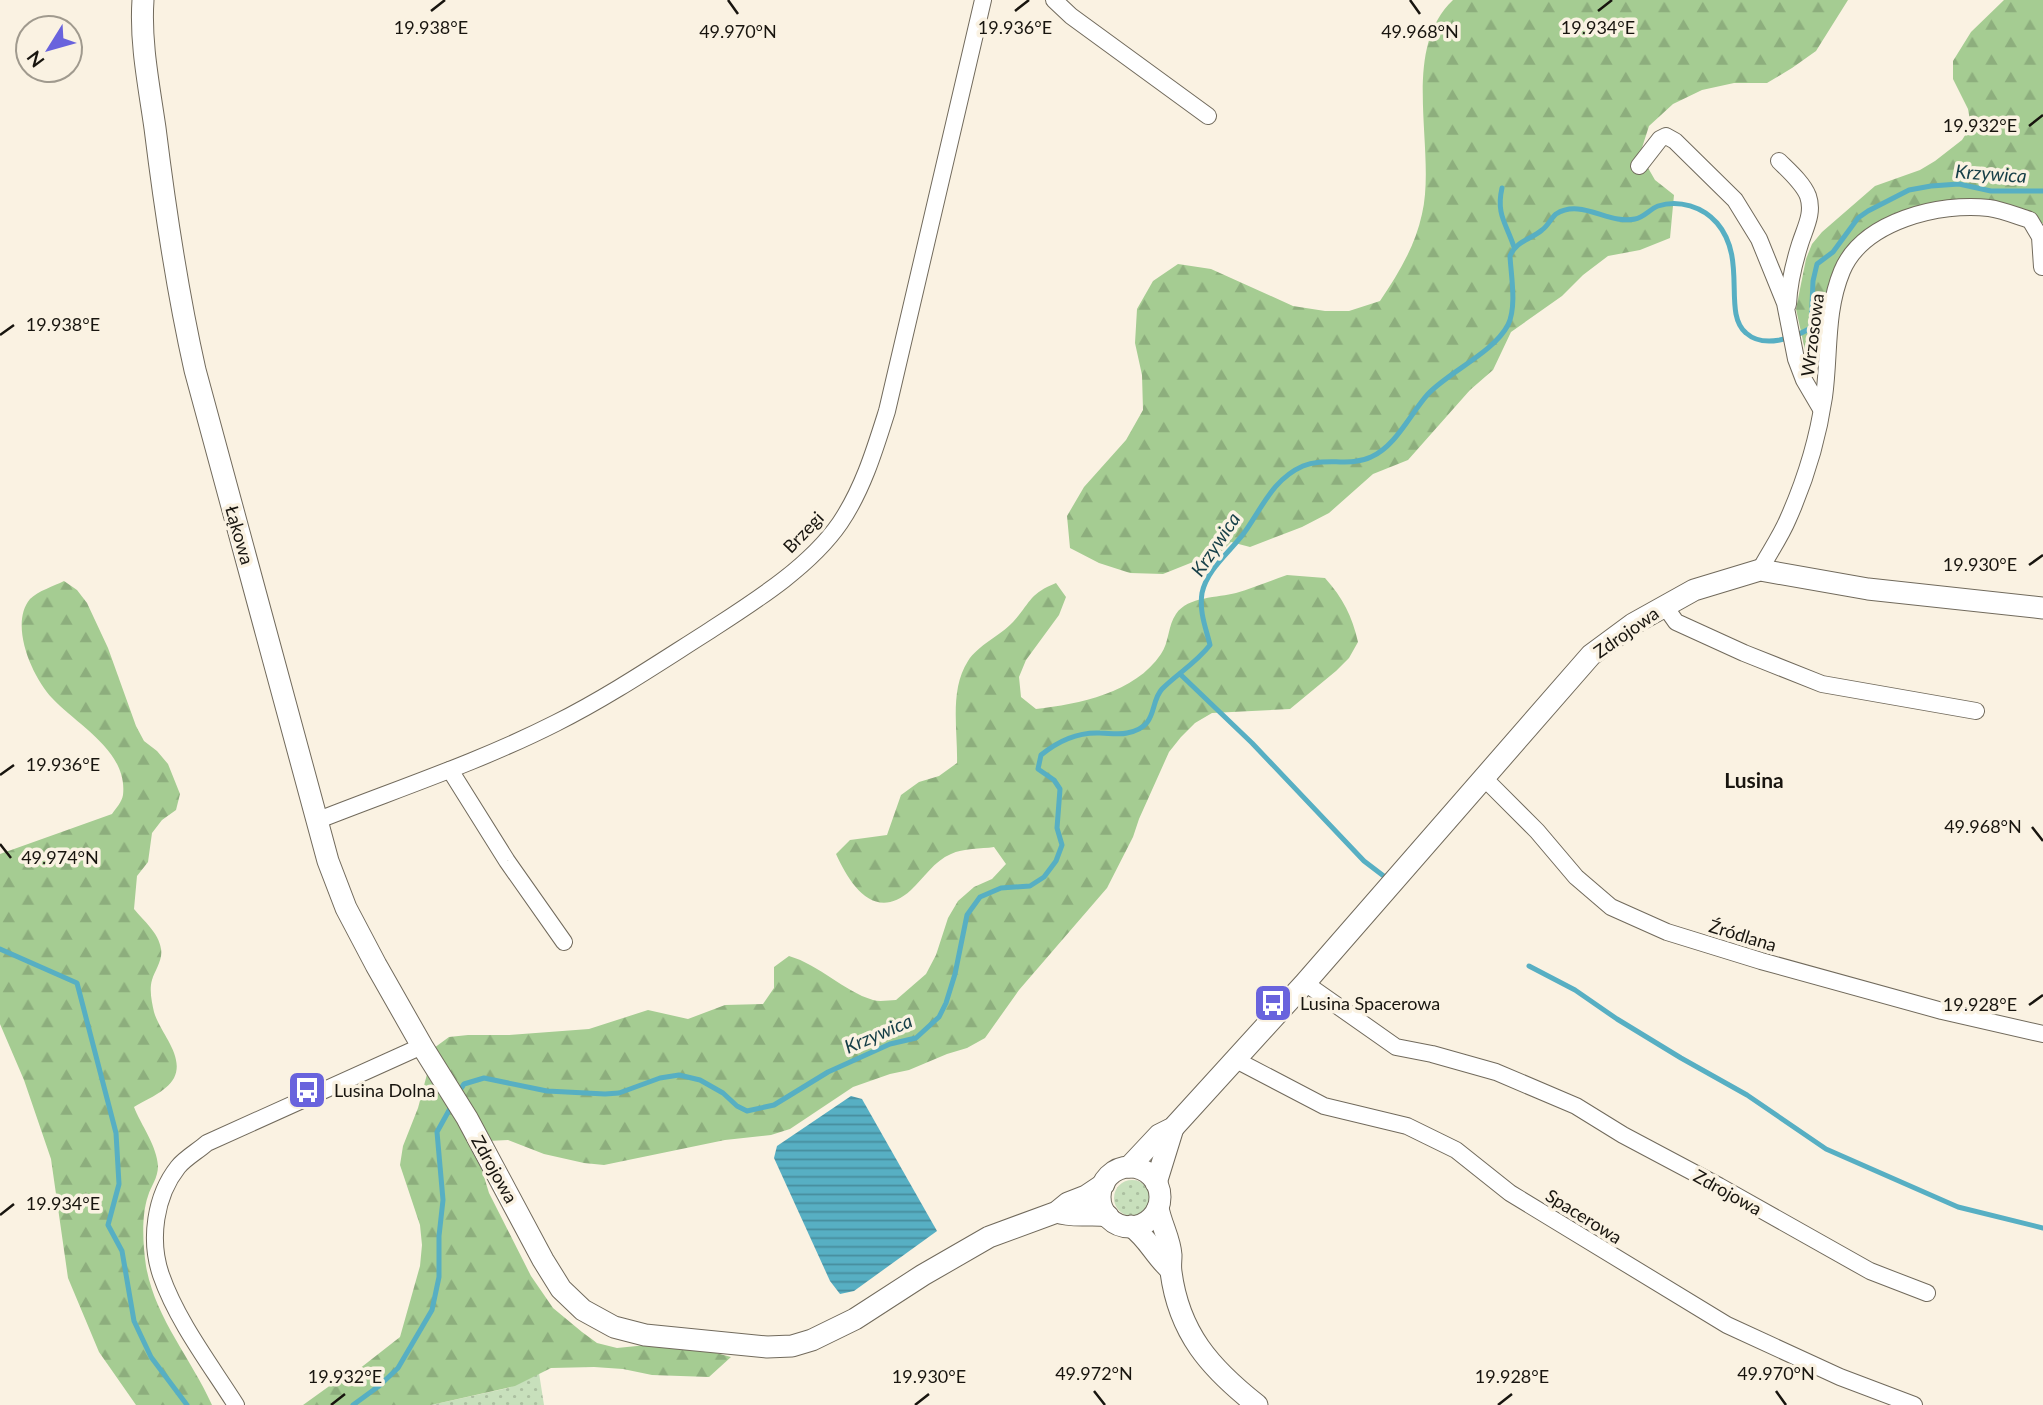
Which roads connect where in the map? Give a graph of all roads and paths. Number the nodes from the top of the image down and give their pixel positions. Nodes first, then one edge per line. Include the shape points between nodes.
1 (143, 0) edge
2 (983, 0) edge
3 (1054, 0) edge
4 (1208, 116) dead end
5 (1779, 161) dead end
6 (1639, 166) dead end
7 (2042, 267) edge
8 (1787, 310) junction
9 (1821, 410) junction
10 (1760, 570) junction
11 (1664, 606) junction
12 (2043, 608) edge
13 (1976, 711) dead end
14 (450, 770) junction
15 (1484, 778) junction
16 (316, 821) junction
17 (564, 942) dead end
18 (1306, 983) junction
19 (2043, 1034) edge
20 (422, 1046) junction
21 (1236, 1060) junction
22 (1173, 1128) junction
23 (1129, 1167) junction
24 (1156, 1183) junction
25 (1104, 1184) junction
26 (1158, 1208) junction
27 (1057, 1212) junction
28 (1108, 1216) junction
29 (1131, 1226) junction
30 (1170, 1269) junction
31 (1927, 1293) dead end
32 (236, 1405) edge
33 (1257, 1405) edge
34 (1914, 1405) edge

1 - 16 street, Łąkowa via 144,44 182,311
2 - 14 street, Brzegi via 887,411 868,470 840,523 811,556 745,607 649,669 558,723
3 - 4 street
5 - 8 street via 1807,193 1810,204
6 - 8 street via 1660,139 1666,136 1675,141 1746,216
7 - 9 street, Wrzosowa via 2040,237 2030,220 1990,208 1943,207 1892,223 1863,242 1843,269 1828,328
8 - 9 street via 1804,380
9 - 10 street, Wrzosowa via 1788,520
10 - 11 street, Zdrojowa via 1693,590
10 - 12 street, Zdrojowa via 1868,589
11 - 13 street via 1676,622 1822,684
11 - 15 street, Zdrojowa via 1591,655
14 - 16 street, Brzegi
14 - 17 street
15 - 18 street, Zdrojowa
15 - 19 street, Źródlana via 1576,877 1611,907 1667,932 1761,961
16 - 20 street, Łąkowa via 346,908
18 - 21 street, Zdrojowa
18 - 31 street, Zdrojowa via 1396,1047 1496,1072 1577,1105 1870,1271
20 - 27 street, Zdrojowa via 561,1289 583,1310 614,1327 645,1335 792,1346 855,1319 989,1237
20 - 32 street via 207,1143 178,1166 159,1201 154,1239 160,1274
21 - 22 street, Zdrojowa
21 - 34 street, Spacerowa via 1324,1106 1407,1126 1456,1150 1510,1192 1727,1325 1839,1377
22 - 23 street, Zdrojowa via 1159,1135
22 - 24 street, Zdrojowa
23 - 24 street via 1144,1171
23 - 25 street via 1114,1172
24 - 26 street
25 - 27 street, Zdrojowa
25 - 28 street via 1101,1201
26 - 29 street via 1147,1222
26 - 30 street via 1171,1255
27 - 28 street, Zdrojowa
28 - 29 street
29 - 30 street
30 - 33 street via 1185,1323 1198,1347 1218,1373

